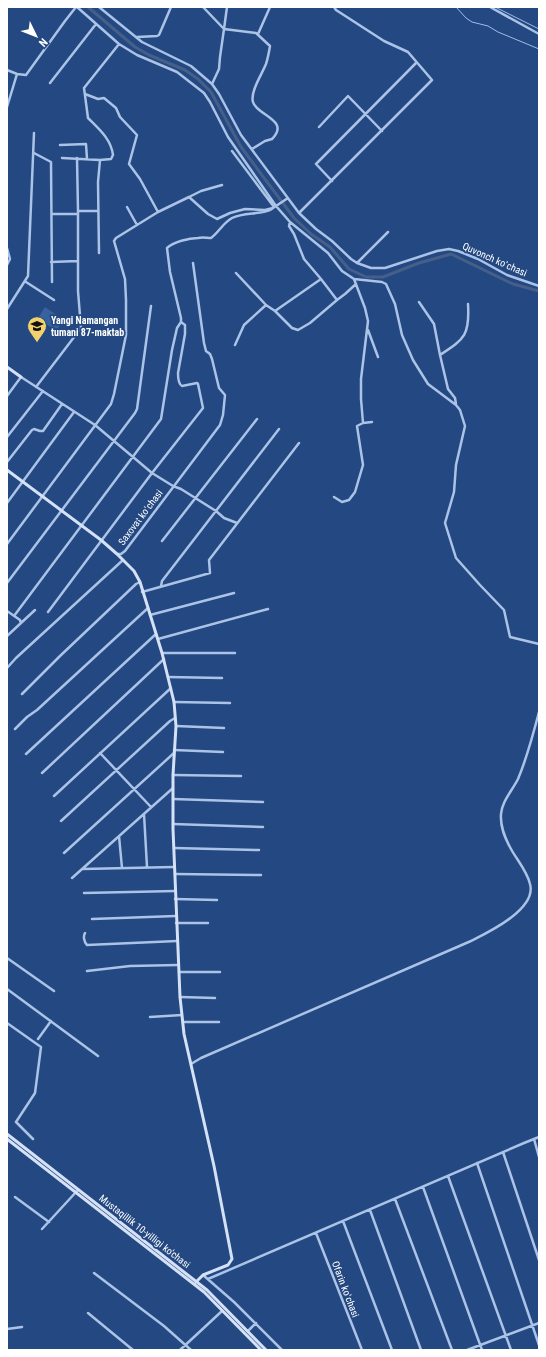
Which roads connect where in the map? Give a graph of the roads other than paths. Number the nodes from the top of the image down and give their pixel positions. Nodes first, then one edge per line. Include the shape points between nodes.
1 (77, 7) edge
2 (99, 7) edge
3 (107, 7) edge
4 (171, 7) edge
5 (203, 7) edge
6 (227, 7) edge
7 (270, 7) edge
8 (334, 7) edge
9 (490, 7) edge
10 (105, 12) junction
11 (96, 24) junction
12 (224, 29) junction
13 (258, 34) junction
14 (539, 34) edge
15 (136, 37) junction
16 (119, 44) junction
17 (416, 63) junction
18 (7, 70) edge
19 (17, 74) junction
20 (50, 83) dead end
21 (212, 84) junction
22 (85, 94) junction
23 (7, 107) edge
24 (366, 113) junction
25 (319, 127) dead end
26 (382, 130) junction
27 (34, 133) dead end
28 (60, 144) dead end
29 (252, 149) junction
30 (232, 151) dead end
31 (34, 153) junction
32 (62, 158) dead end
33 (77, 158) junction
34 (88, 159) junction
35 (100, 160) junction
36 (332, 181) junction
37 (222, 185) dead end
38 (189, 197) junction
39 (288, 198) junction
40 (127, 207) dead end
41 (274, 207) junction
42 (98, 211) junction
43 (78, 212) junction
44 (158, 212) junction
45 (299, 213) junction
46 (52, 214) junction
47 (290, 222) junction
48 (137, 226) junction
49 (388, 232) dead end
50 (7, 248) edge
51 (99, 253) dead end
52 (51, 262) junction
53 (78, 262) junction
54 (193, 263) dead end
55 (357, 263) junction
56 (7, 265) edge
57 (236, 273) dead end
58 (321, 279) junction
59 (354, 279) junction
60 (26, 282) junction
61 (52, 282) dead end
62 (356, 284) junction
63 (539, 286) edge
64 (54, 300) dead end
65 (337, 300) junction
66 (419, 302) dead end
67 (468, 304) dead end
68 (150, 306) dead end
69 (266, 306) junction
70 (7, 309) edge
71 (275, 312) junction
72 (181, 322) junction
73 (368, 328) junction
74 (235, 345) dead end
75 (440, 355) junction
76 (378, 357) dead end
77 (7, 367) edge
78 (21, 377) junction
79 (36, 387) junction
80 (43, 391) junction
81 (7, 396) edge
82 (62, 404) junction
83 (456, 404) junction
84 (74, 412) junction
85 (258, 419) dead end
86 (372, 422) dead end
87 (363, 423) junction
88 (95, 426) junction
89 (279, 429) dead end
90 (7, 437) edge
91 (114, 441) junction
92 (298, 443) dead end
93 (133, 457) junction
94 (7, 462) edge
95 (7, 470) edge
96 (152, 473) junction
97 (22, 482) junction
98 (173, 486) junction
99 (42, 496) junction
100 (334, 497) dead end
101 (196, 498) junction
102 (7, 502) edge
103 (62, 511) junction
104 (216, 511) junction
105 (237, 523) junction
106 (82, 525) junction
107 (101, 540) junction
108 (162, 541) dead end
109 (7, 544) edge
110 (117, 554) junction
111 (124, 560) junction
112 (140, 582) junction
113 (7, 583) edge
114 (161, 586) junction
115 (142, 592) junction
116 (234, 593) dead end
117 (148, 608) junction
118 (268, 609) dead end
119 (35, 610) dead end
120 (7, 611) edge
121 (48, 612) dead end
122 (150, 615) junction
123 (14, 616) junction
124 (21, 623) junction
125 (156, 634) junction
126 (7, 636) edge
127 (158, 639) junction
128 (539, 644) edge
129 (162, 653) junction
130 (235, 653) dead end
131 (164, 660) junction
132 (7, 668) edge
133 (168, 677) junction
134 (222, 678) dead end
135 (171, 688) junction
136 (22, 694) dead end
137 (174, 702) junction
138 (230, 703) dead end
139 (539, 712) edge
140 (175, 718) junction
141 (176, 726) junction
142 (224, 728) dead end
143 (15, 729) dead end
144 (174, 752) junction
145 (223, 752) dead end
146 (100, 753) junction
147 (26, 754) dead end
148 (117, 770) junction
149 (42, 773) dead end
150 (173, 775) junction
151 (241, 776) dead end
152 (173, 788) junction
153 (134, 789) junction
154 (54, 796) dead end
155 (173, 800) junction
156 (263, 802) dead end
157 (151, 807) junction
158 (144, 814) junction
159 (61, 822) dead end
160 (173, 824) junction
161 (263, 827) dead end
162 (119, 836) junction
163 (174, 848) junction
164 (259, 850) dead end
165 (64, 853) dead end
166 (147, 867) junction
167 (174, 867) junction
168 (83, 868) junction
169 (122, 868) junction
170 (175, 874) junction
171 (262, 875) dead end
172 (72, 878) dead end
173 (175, 891) junction
174 (84, 893) dead end
175 (176, 899) junction
176 (217, 900) dead end
177 (176, 916) junction
178 (92, 918) dead end
179 (176, 923) junction
180 (208, 923) dead end
181 (85, 933) dead end
182 (177, 941) junction
183 (7, 958) edge
184 (178, 965) junction
185 (87, 971) dead end
186 (179, 972) junction
187 (220, 972) dead end
188 (7, 989) edge
189 (54, 991) dead end
190 (180, 997) junction
191 (215, 998) dead end
192 (182, 1015) junction
193 (150, 1017) dead end
194 (51, 1021) junction
195 (182, 1022) junction
196 (219, 1022) dead end
197 (7, 1023) edge
198 (38, 1039) dead end
199 (98, 1056) dead end
200 (191, 1064) junction
201 (7, 1134) edge
202 (539, 1137) edge
203 (7, 1139) edge
204 (33, 1139) dead end
205 (534, 1139) junction
206 (503, 1152) junction
207 (539, 1157) edge
208 (477, 1163) junction
209 (448, 1176) junction
210 (422, 1187) junction
211 (78, 1191) junction
212 (15, 1197) dead end
213 (395, 1199) junction
214 (370, 1210) junction
215 (343, 1221) junction
216 (49, 1222) junction
217 (42, 1230) dead end
218 (316, 1233) junction
219 (539, 1260) edge
220 (94, 1273) dead end
221 (203, 1274) junction
222 (208, 1279) junction
223 (196, 1282) junction
224 (222, 1311) junction
225 (88, 1313) dead end
226 (256, 1323) junction
227 (539, 1323) edge
228 (532, 1326) junction
229 (22, 1327) dead end
230 (7, 1328) edge
231 (248, 1331) junction
232 (506, 1336) junction
233 (186, 1344) junction
234 (480, 1345) junction
235 (539, 1345) edge
236 (133, 1350) edge
237 (180, 1350) edge
238 (191, 1350) edge
239 (261, 1350) edge
240 (266, 1350) edge
241 (282, 1350) edge
242 (362, 1350) edge
243 (392, 1350) edge
244 (422, 1350) edge
245 (452, 1350) edge
246 (467, 1350) edge
247 (482, 1350) edge
248 (512, 1350) edge

1 - 11 street
1 - 19 street via 26,75
2 - 10 street, Quvonch koʻchasi
3 - 10 street
4 - 15 street via 159,35
5 - 12 street
6 - 12 street
7 - 13 street
8 - 17 street via 384,41 408,52
9 - 14 street
10 - 15 street, Quvonch koʻchasi
11 - 16 street
11 - 20 street
12 - 13 street
12 - 21 street via 219,69
13 - 29 street via 270,46 252,101 274,120 276,131 272,139
15 - 21 street, Quvonch koʻchasi via 191,66
16 - 22 street via 84,88
16 - 41 street via 137,55 177,72 204,93 228,137
17 - 24 street
17 - 26 street via 432,80
18 - 19 street
19 - 23 street
21 - 29 street, Quvonch koʻchasi via 241,135
22 - 35 street via 88,118 98,126 112,148 111,159
22 - 44 street via 98,99 104,98 137,136 129,164
24 - 25 street via 348,96
24 - 26 street
24 - 36 street via 316,164
26 - 36 street
27 - 31 street
28 - 34 street via 86,144
29 - 39 street, Quvonch koʻchasi
30 - 41 street
31 - 46 street via 51,162
31 - 60 street via 29,270
32 - 33 street
33 - 34 street
33 - 43 street
34 - 35 street
35 - 42 street
36 - 45 street
37 - 38 street
38 - 41 street via 217,219 245,209 265,210
38 - 44 street
39 - 41 street
39 - 45 street, Quvonch koʻchasi
40 - 48 street
41 - 47 street
41 - 72 street via 264,212 231,218 211,238 186,240 167,248
42 - 43 street
42 - 51 street
43 - 46 street
43 - 53 street
44 - 48 street
45 - 55 street, Quvonch koʻchasi
46 - 52 street
47 - 58 street via 289,226 301,254
47 - 59 street via 328,253 342,271
48 - 88 street via 116,238 114,242 125,279 126,335 111,404
49 - 55 street
50 - 56 street via 10,259
52 - 53 street
52 - 61 street
53 - 79 street via 81,328
54 - 98 street, Saxovat koʻchasi via 204,343 212,359 219,388 225,395 220,425
55 - 63 street, Quvonch koʻchasi via 371,268 385,268 449,249
57 - 69 street
58 - 65 street
58 - 71 street
59 - 62 street
59 - 83 street via 386,284 395,304 402,336 413,360 428,384
60 - 64 street
60 - 70 street
62 - 65 street
62 - 73 street
65 - 71 street via 298,330 292,328
66 - 75 street via 434,324
67 - 75 street via 469,321 462,340
68 - 91 street via 137,409
69 - 71 street
69 - 74 street via 244,324
72 - 93 street via 172,350 161,420
72 - 96 street, Saxovat koʻchasi via 185,324 186,334 178,378 182,386 198,384 203,408
73 - 76 street
73 - 87 street via 361,379
75 - 83 street via 448,389
77 - 78 street
78 - 79 street
78 - 81 street
79 - 80 street
80 - 82 street
80 - 90 street
82 - 84 street
82 - 94 street via 43,431 34,428
83 - 128 street via 464,426 456,465 454,492 445,523 456,558 504,610 510,637
84 - 88 street
84 - 97 street
85 - 101 street
86 - 87 street
87 - 100 street via 357,426 363,462 355,492 346,502
88 - 91 street
88 - 99 street
89 - 104 street
91 - 93 street
91 - 103 street
92 - 105 street
93 - 96 street
93 - 106 street
95 - 97 street
96 - 98 street
96 - 107 street, Saxovat koʻchasi
97 - 99 street
97 - 102 street
98 - 101 street
98 - 110 street, Saxovat koʻchasi via 125,551
99 - 103 street
99 - 109 street
101 - 104 street
101 - 108 street
103 - 106 street
103 - 113 street
104 - 105 street via 224,518
104 - 114 street via 162,581
105 - 114 street via 209,560 210,573
106 - 107 street
106 - 123 street
107 - 110 street
107 - 121 street, Saxovat koʻchasi
110 - 111 street
111 - 112 street
111 - 132 street
112 - 115 street
112 - 136 street
114 - 115 street
115 - 117 street
116 - 122 street
117 - 122 street
117 - 143 street
118 - 127 street
119 - 124 street
120 - 123 street
122 - 125 street
123 - 124 street
124 - 126 street
125 - 127 street
125 - 147 street
127 - 129 street
129 - 130 street
129 - 131 street
131 - 133 street
131 - 149 street
133 - 134 street
133 - 135 street
135 - 137 street
135 - 146 street
137 - 138 street
137 - 140 street
139 - 200 street via 518,778 504,801 501,813 505,838 530,884 530,895 525,906 497,927 470,942
140 - 141 street
140 - 148 street
141 - 142 street
141 - 144 street
144 - 145 street
144 - 150 street
144 - 153 street
146 - 148 street
146 - 154 street
148 - 153 street
148 - 159 street
150 - 151 street
150 - 152 street
152 - 155 street
152 - 157 street
153 - 157 street
153 - 165 street
155 - 156 street
155 - 160 street
157 - 158 street
158 - 162 street
158 - 166 street
160 - 161 street
160 - 163 street
162 - 168 street
162 - 169 street
163 - 164 street
163 - 167 street
166 - 167 street
166 - 169 street
167 - 170 street
168 - 169 street
168 - 172 street
170 - 171 street
170 - 173 street
173 - 174 street
173 - 175 street
175 - 176 street
175 - 177 street
177 - 178 street
177 - 179 street
179 - 180 street
179 - 182 street
181 - 182 street via 87,945
182 - 184 street
183 - 189 street
184 - 185 street via 130,966
184 - 186 street
186 - 187 street
186 - 190 street
188 - 194 street
190 - 191 street
190 - 192 street
192 - 193 street
192 - 195 street
194 - 198 street
194 - 199 street
195 - 196 street
195 - 200 street
197 - 204 street via 41,1047 35,1092 16,1122
200 - 221 street via 232,1255 228,1265
201 - 211 street, Mustaqillik 10-yilligi ko'chasi
202 - 205 street
203 - 211 street, Mustaqillik 10-yilligi ko'chasi
205 - 206 street
205 - 207 street
206 - 208 street
206 - 219 street
208 - 209 street
208 - 228 street
209 - 210 street
209 - 232 street
210 - 213 street
210 - 234 street
211 - 216 street
211 - 223 street, Mustaqillik 10-yilligi ko'chasi
211 - 224 street, Mustaqillik 10-yilligi ko'chasi via 204,1292
212 - 216 street
213 - 214 street
213 - 245 street
214 - 215 street
214 - 244 street
215 - 218 street
215 - 243 street
216 - 217 street
218 - 222 street
218 - 242 street, Ofarin koʻchasi
220 - 233 street
221 - 222 street
221 - 223 street
222 - 226 street
223 - 231 street, Mustaqillik 10-yilligi ko'chasi
224 - 233 street
224 - 239 street, Mustaqillik 10-yilligi ko'chasi
225 - 236 street
226 - 231 street
226 - 241 street
227 - 228 street
228 - 232 street
228 - 235 street
229 - 230 street
231 - 240 street, Mustaqillik 10-yilligi ko'chasi
232 - 234 street
232 - 248 street
233 - 237 street
233 - 238 street
234 - 246 street
234 - 247 street

